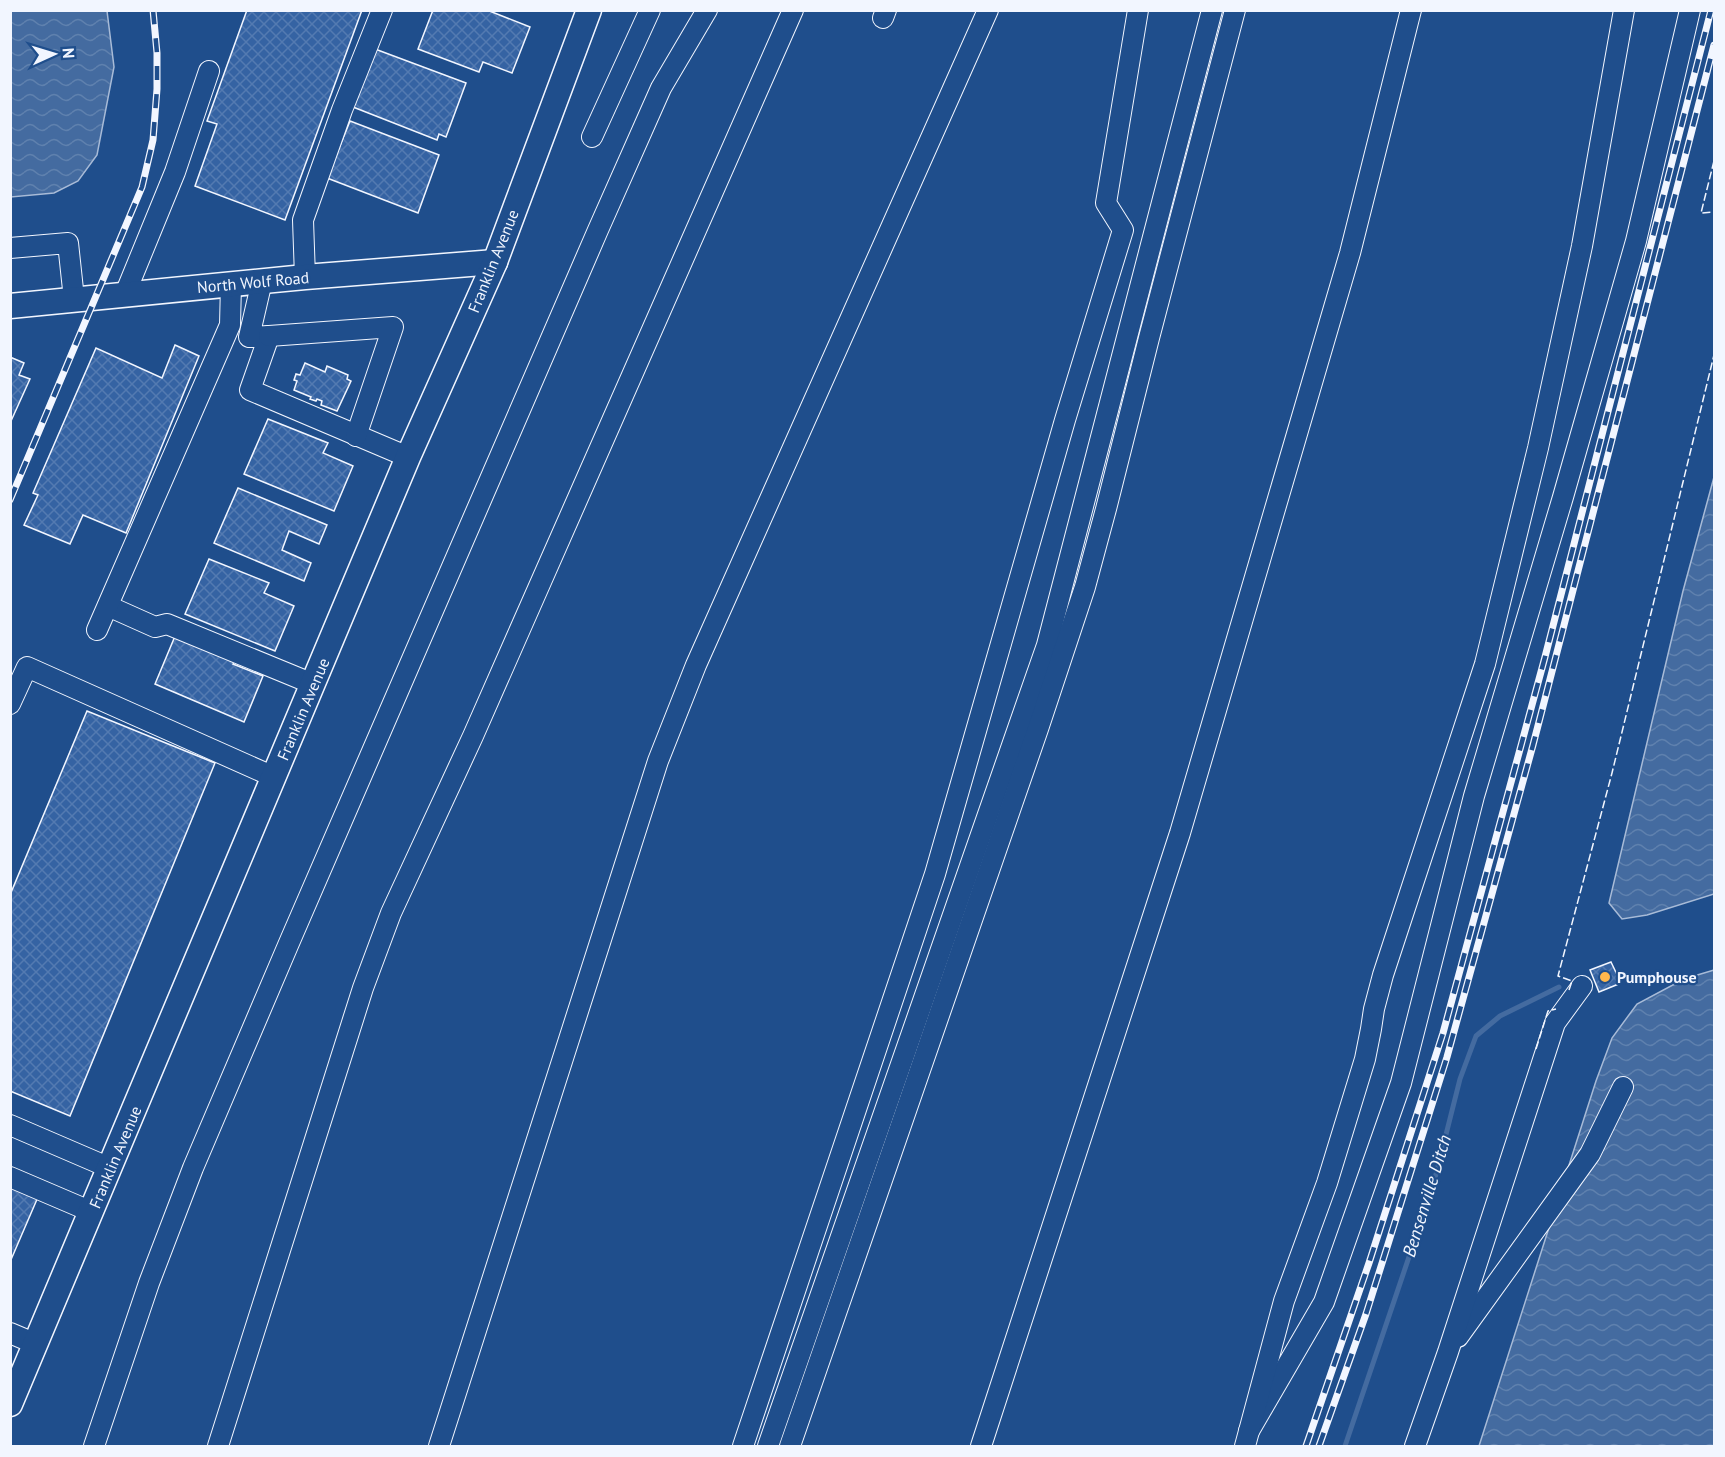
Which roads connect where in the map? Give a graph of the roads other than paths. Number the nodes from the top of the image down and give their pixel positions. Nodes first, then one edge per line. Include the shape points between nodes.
1 (382, 10) edge
2 (589, 10) edge
3 (650, 10) edge
4 (707, 10) edge
5 (793, 10) edge
6 (988, 10) edge
7 (1138, 10) edge
8 (1212, 10) edge
9 (1235, 10) edge
10 (1411, 10) edge
11 (1624, 10) edge
12 (1690, 10) edge
13 (209, 71) dead end
14 (592, 138) dead end
15 (10, 248) edge
16 (495, 262) junction
17 (305, 277) junction
18 (262, 281) junction
19 (231, 284) junction
20 (124, 294) junction
21 (74, 299) junction
22 (10, 306) edge
23 (269, 336) junction
24 (356, 436) junction
25 (408, 457) junction
26 (108, 606) junction
27 (97, 630) dead end
28 (314, 684) junction
29 (10, 704) edge
30 (274, 777) junction
31 (1582, 986) dead end
32 (1623, 1087) dead end
33 (10, 1125) edge
34 (110, 1168) junction
35 (10, 1177) edge
36 (92, 1212) junction
37 (10, 1333) edge
38 (36, 1344) junction
39 (1448, 1352) junction
40 (10, 1404) edge
41 (1247, 1439) edge
42 (94, 1446) edge
43 (218, 1446) edge
44 (439, 1446) edge
45 (743, 1446) edge
46 (768, 1446) edge
47 (790, 1446) edge
48 (981, 1446) edge
49 (1415, 1446) edge

1 - 17 lane via 303,220
2 - 16 main road, Franklin Avenue
3 - 14 lane
4 - 42 lane via 661,88 289,943 173,1220
5 - 43 lane via 392,913 363,988
6 - 44 lane via 701,654 658,761
7 - 45 lane via 1106,203 1123,230 934,874
8 - 46 lane via 1047,645
9 - 47 lane via 1085,587
10 - 48 lane via 1350,253 1180,833
11 - 41 lane via 1582,246 1485,664 1383,975 1365,1059 1327,1183 1284,1301
12 - 41 lane via 1632,252 1474,796 1401,1083 1324,1302
13 - 20 lane via 175,172
15 - 21 lane via 68,243
16 - 17 main road, North Wolf Road
16 - 25 main road, Franklin Avenue
17 - 18 main road, North Wolf Road
18 - 19 main road, North Wolf Road
18 - 23 lane via 249,337
19 - 20 main road, North Wolf Road
19 - 26 lane via 230,325
20 - 21 main road, North Wolf Road
21 - 22 main road, North Wolf Road
23 - 24 lane via 250,390
23 - 24 lane via 393,327
24 - 25 lane
25 - 28 main road, Franklin Avenue
26 - 27 lane
26 - 28 lane via 155,627 167,624
28 - 30 main road, Franklin Avenue
29 - 30 lane via 27,667
30 - 34 main road, Franklin Avenue
31 - 39 lane via 1555,1023
32 - 39 lane via 1590,1154
33 - 34 lane
34 - 36 main road, Franklin Avenue
35 - 36 lane
36 - 38 main road, Franklin Avenue
37 - 38 lane
38 - 40 main road, Franklin Avenue
39 - 49 lane

